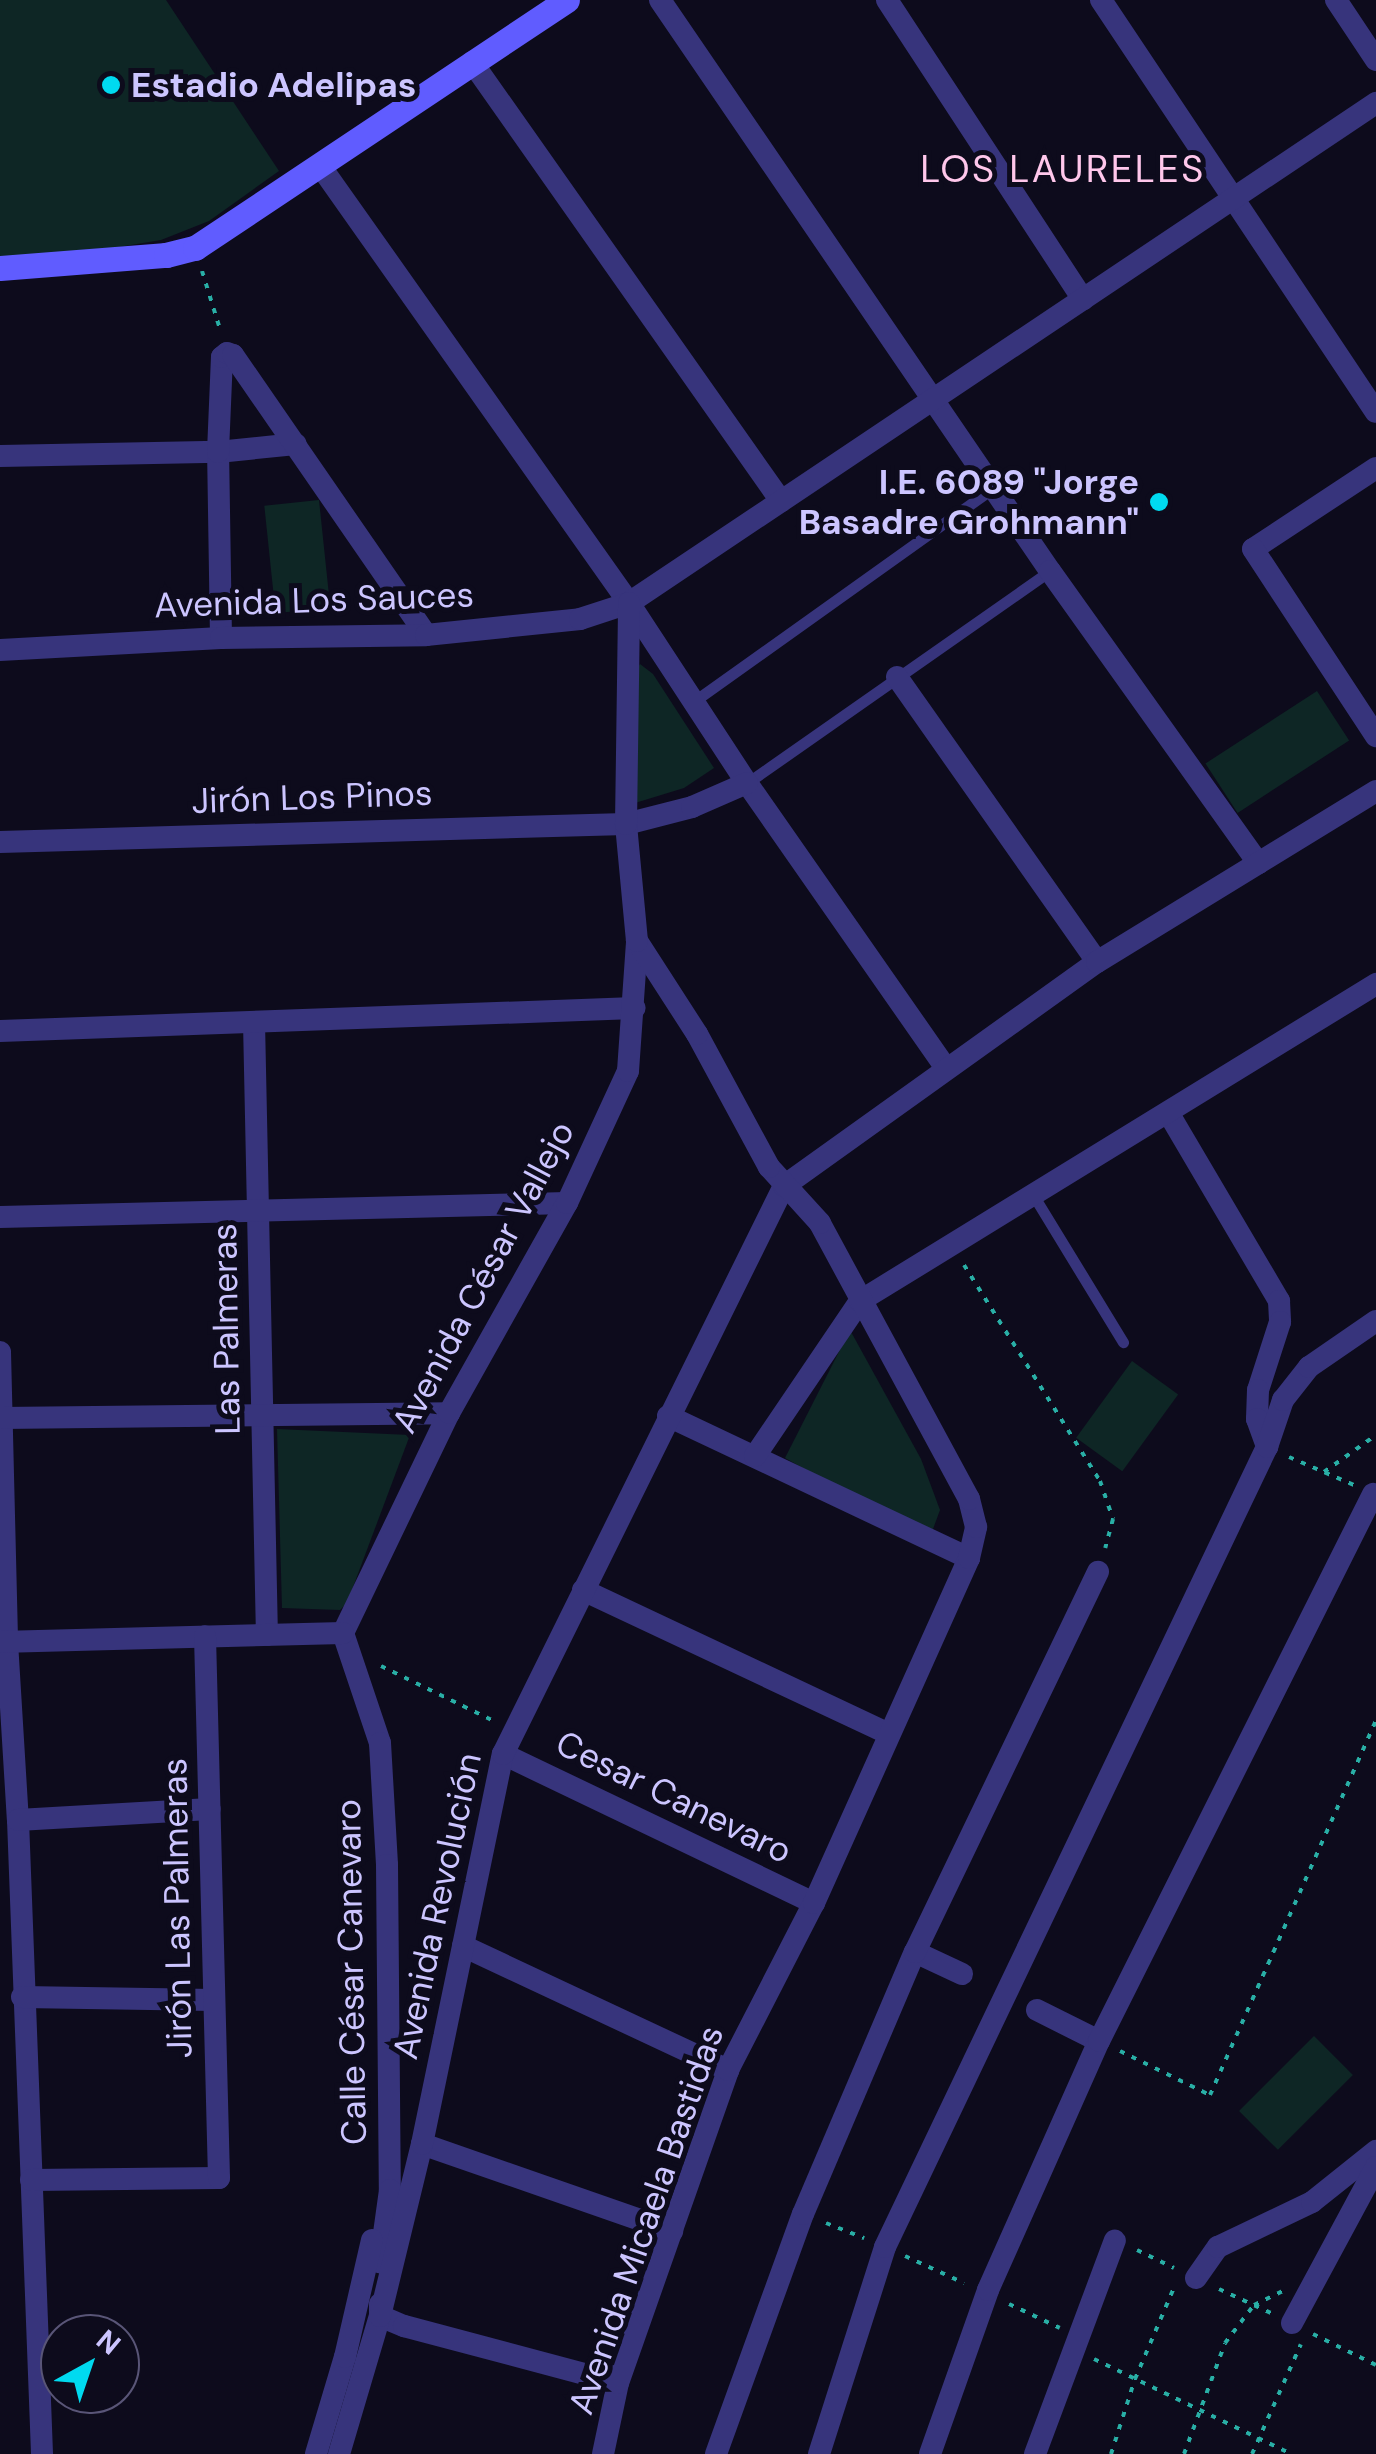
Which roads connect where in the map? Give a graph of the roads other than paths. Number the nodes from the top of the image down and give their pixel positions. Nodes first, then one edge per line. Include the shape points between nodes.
1 (566, 0) edge
2 (660, 0) edge
3 (887, 0) edge
4 (1101, 0) edge
5 (1336, 0) edge
6 (1376, 60) edge
7 (472, 62) junction
8 (1376, 102) edge
9 (321, 166) junction
10 (1236, 196) junction
11 (0, 268) edge
12 (1082, 299) junction
13 (934, 399) junction
14 (1376, 412) edge
15 (296, 444) junction
16 (218, 452) junction
17 (0, 456) edge
18 (1376, 468) edge
19 (993, 488) junction
20 (781, 501) junction
21 (1050, 570) junction
22 (628, 603) junction
23 (426, 635) junction
24 (221, 638) junction
25 (0, 650) edge
26 (897, 677) junction
27 (694, 702) junction
28 (1376, 736) edge
29 (747, 783) junction
30 (1376, 791) edge
31 (626, 824) junction
32 (0, 842) edge
33 (1258, 863) junction
34 (637, 942) junction
35 (1097, 962) junction
36 (1376, 984) edge
37 (635, 1008) junction
38 (254, 1022) junction
39 (0, 1031) edge
40 (945, 1067) junction
41 (1169, 1114) junction
42 (784, 1186) junction
43 (1035, 1198) junction
44 (567, 1204) junction
45 (258, 1208) junction
46 (0, 1216) edge
47 (860, 1301) junction
48 (1376, 1320) edge
49 (1124, 1342) dead end
50 (0, 1352) edge
51 (449, 1413) junction
52 (262, 1415) junction
53 (668, 1416) junction
54 (2, 1418) edge
55 (1266, 1447) junction
56 (754, 1456) junction
57 (1373, 1494) road end
58 (968, 1558) junction
59 (1098, 1572) road end
60 (583, 1590) junction
61 (267, 1635) junction
62 (205, 1636) junction
63 (344, 1641) junction
64 (3, 1642) edge
65 (889, 1734) junction
66 (502, 1754) junction
67 (210, 1809) junction
68 (18, 1820) junction
69 (814, 1904) junction
70 (463, 1946) junction
71 (915, 1952) junction
72 (962, 1974) dead end
73 (22, 1997) junction
74 (214, 2000) junction
75 (1037, 2010) dead end
76 (1100, 2041) junction
77 (728, 2070) junction
78 (422, 2144) junction
79 (1376, 2151) edge
80 (390, 2152) junction
81 (1376, 2167) edge
82 (31, 2180) junction
83 (672, 2230) junction
84 (1115, 2240) road end
85 (1196, 2278) road end
86 (380, 2316) junction
87 (1292, 2323) road end
88 (618, 2383) junction
89 (42, 2454) edge
90 (316, 2454) edge
91 (339, 2454) edge
92 (602, 2454) edge
93 (716, 2454) edge
94 (819, 2454) edge
95 (930, 2454) edge
96 (1035, 2454) edge

1 - 7 street
2 - 13 street
3 - 12 street
4 - 10 street
5 - 6 street
7 - 9 street
7 - 20 street
8 - 10 street, Avenida Los Sauces
9 - 11 street via 195,248
9 - 22 street
10 - 12 street, Avenida Los Sauces
10 - 14 street
12 - 13 street, Avenida Los Sauces
13 - 19 street
13 - 20 street, Avenida Los Sauces
15 - 16 street
15 - 16 street via 227,353
15 - 23 street
16 - 17 street
16 - 24 street
18 - 28 street via 1253,550
19 - 21 street
19 - 27 lane
20 - 22 street, Avenida Los Sauces
21 - 26 lane
21 - 33 street
22 - 23 street, Avenida Los Sauces via 580,619
22 - 27 street
22 - 31 street, Avenida César Vallejo
23 - 24 street, Avenida Los Sauces
24 - 25 street, Avenida Los Sauces
26 - 29 lane
26 - 35 street
27 - 29 street
29 - 31 street, Jirón Los Pinos via 692,807
29 - 40 street
30 - 33 street
31 - 32 street, Jirón Los Pinos
31 - 34 street, Avenida César Vallejo
33 - 35 street
34 - 37 street, Avenida César Vallejo
34 - 42 street, Avenida Micaela Bastidas
35 - 40 street
36 - 41 street
37 - 38 street
37 - 44 street, Avenida César Vallejo via 628,1071
38 - 39 street
38 - 45 street, Las Palmeras
40 - 42 street
41 - 43 street
41 - 55 street via 1279,1301 1280,1322 1258,1390 1257,1419
42 - 47 street, Avenida Micaela Bastidas via 820,1223
42 - 53 street, Avenida Revolución
43 - 47 street
43 - 49 lane
44 - 45 street
44 - 51 street, Avenida César Vallejo
45 - 46 street
45 - 52 street, Las Palmeras
47 - 56 street
47 - 58 street, Avenida Micaela Bastidas via 970,1499 976,1527
48 - 55 street via 1295,1381
50 - 54 street
51 - 52 street
51 - 63 street, Avenida César Vallejo
52 - 54 street
52 - 61 street, Las Palmeras
53 - 56 street
53 - 60 street, Avenida Revolución
54 - 64 street
55 - 94 street via 885,2247
56 - 58 street
57 - 76 street
58 - 65 street, Avenida Micaela Bastidas
59 - 71 street
60 - 65 street
60 - 66 street, Avenida Revolución
61 - 62 street
61 - 63 street
62 - 64 street
62 - 67 street, Jirón Las Palmeras
63 - 80 street, Calle César Canevaro via 380,1744
64 - 68 street
65 - 69 street, Avenida Micaela Bastidas
66 - 69 street, Cesar Canevaro
66 - 70 street, Avenida Revolución
67 - 68 street
67 - 74 street, Jirón Las Palmeras
68 - 73 street
69 - 77 street, Avenida Micaela Bastidas
70 - 77 street
70 - 78 street, Avenida Revolución
71 - 72 street
71 - 93 street via 804,2214
73 - 74 street
73 - 82 street
74 - 82 street, Jirón Las Palmeras via 219,2178
75 - 76 street
76 - 95 street via 986,2294
77 - 83 street, Avenida Micaela Bastidas
78 - 83 street
78 - 86 street, Avenida Revolución
79 - 85 street via 1312,2202 1218,2248
80 - 86 street, Calle César Canevaro
80 - 90 street
81 - 87 street
82 - 89 street
83 - 88 street, Avenida Micaela Bastidas
84 - 96 street
86 - 88 street
86 - 91 street, Avenida Revolución
88 - 92 street, Avenida Micaela Bastidas

